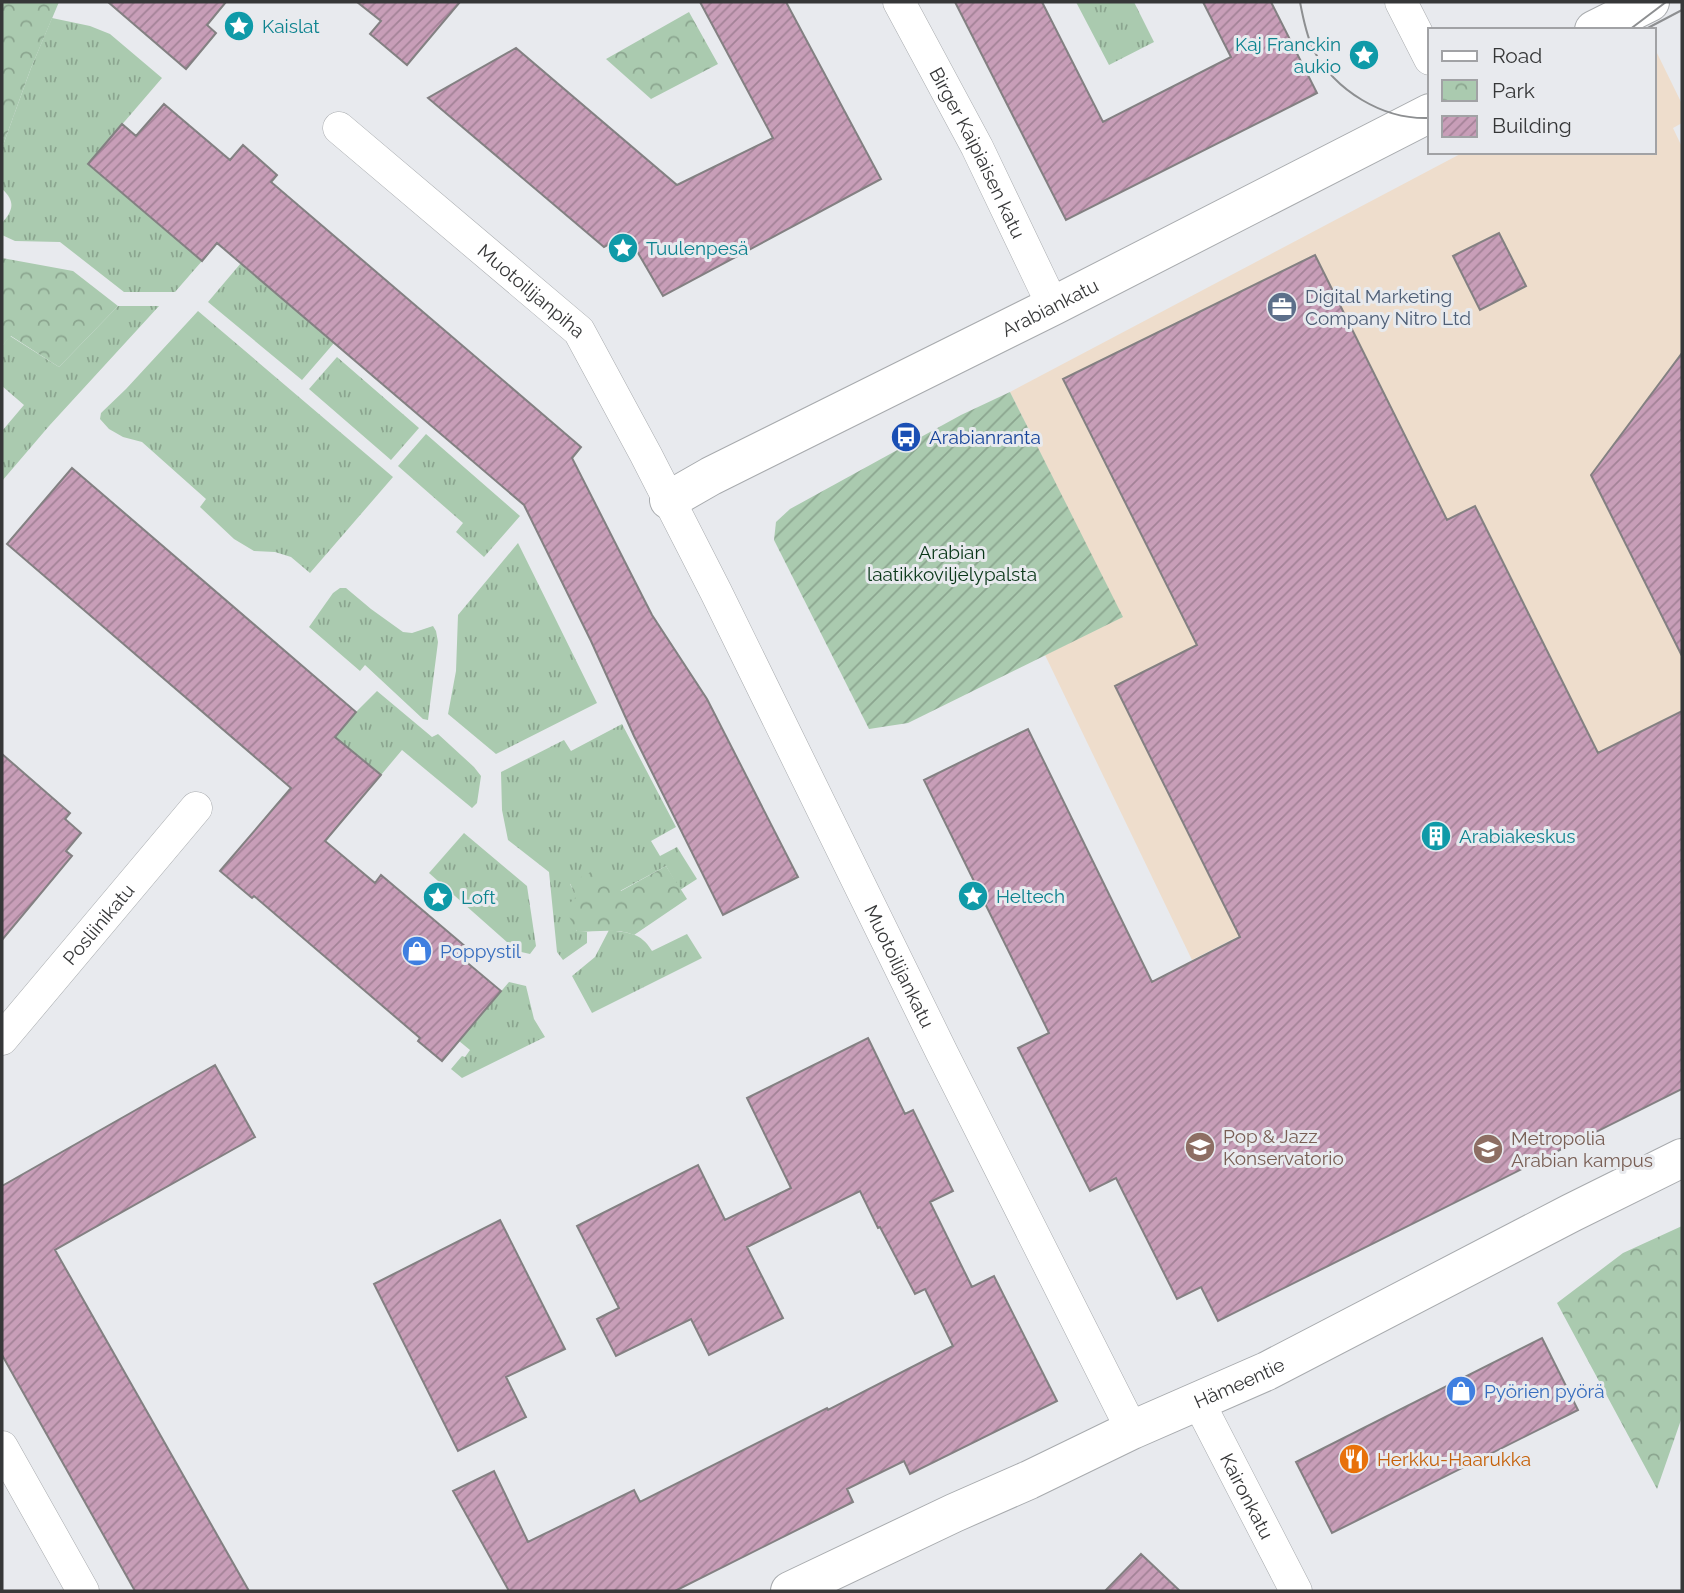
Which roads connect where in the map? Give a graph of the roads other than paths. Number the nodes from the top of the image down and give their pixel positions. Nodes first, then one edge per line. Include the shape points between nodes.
1 (899, 2) edge
2 (1401, 2) edge
3 (1650, 2) edge
4 (1598, 28) edge
5 (1428, 55) edge
6 (1428, 114) edge
7 (339, 128) dead end
8 (1053, 306) junction
9 (669, 499) junction
10 (196, 808) dead end
11 (2, 1039) edge
12 (1682, 1158) edge
13 (1198, 1401) junction
14 (1132, 1430) junction
15 (2, 1447) edge
16 (83, 1591) edge
17 (790, 1591) edge
18 (1296, 1591) edge

1 - 8 street, Birger Kaipiaisen katu via 977,147
2 - 5 street
3 - 4 main road
6 - 8 main road, Arabiankatu
7 - 9 street, Muotoilijanpiha via 579,331
8 - 9 main road, Arabiankatu
9 - 14 street, Muotoilijankatu
10 - 11 street, Posliinikatu
12 - 13 main road, Hämeentie
13 - 14 main road, Hämeentie
13 - 18 street, Kaironkatu
14 - 17 main road, Hämeentie
15 - 16 street

